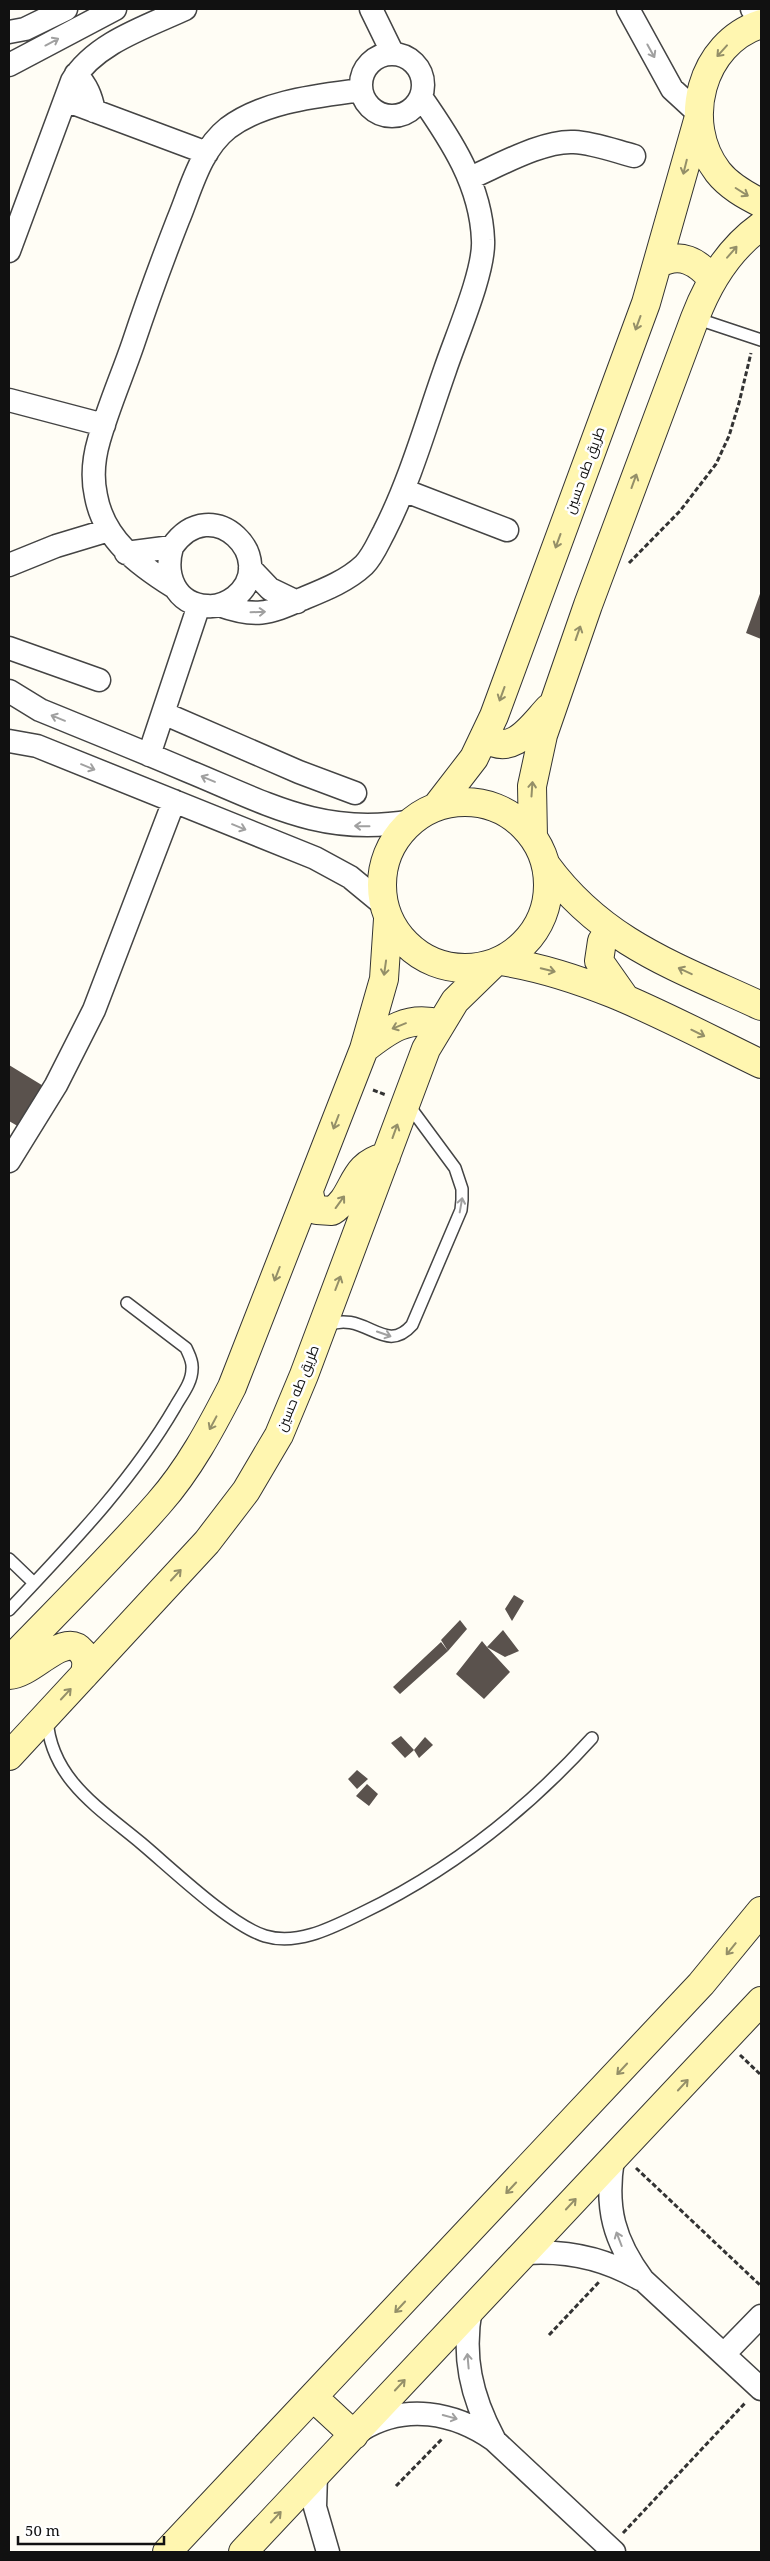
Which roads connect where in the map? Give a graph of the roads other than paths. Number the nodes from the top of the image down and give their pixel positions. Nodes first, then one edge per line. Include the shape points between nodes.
1 (66, 9) edge
2 (115, 9) edge
3 (185, 9) edge
4 (371, 9) edge
5 (628, 9) edge
6 (752, 9) edge
7 (761, 12) edge
8 (761, 24) edge
9 (9, 32) edge
10 (393, 54) junction
11 (9, 65) edge
12 (76, 74) junction
13 (361, 90) junction
14 (421, 96) junction
15 (65, 100) junction
16 (94, 111) junction
17 (698, 116) junction
18 (207, 153) junction
19 (634, 156) dead end
20 (470, 178) junction
21 (761, 203) edge
22 (761, 226) edge
23 (9, 251) edge
24 (658, 264) junction
25 (712, 279) junction
26 (694, 318) junction
27 (758, 339) edge
28 (9, 400) edge
29 (104, 425) junction
30 (403, 490) junction
31 (109, 530) junction
32 (507, 530) dead end
33 (172, 548) junction
34 (126, 552) junction
35 (9, 564) edge
36 (250, 568) junction
37 (174, 587) junction
38 (297, 602) junction
39 (209, 605) junction
40 (9, 648) edge
41 (98, 680) dead end
42 (9, 691) edge
43 (554, 703) junction
44 (163, 713) junction
45 (485, 738) junction
46 (9, 741) edge
47 (149, 754) junction
48 (355, 793) dead end
49 (174, 801) junction
50 (437, 806) junction
51 (283, 810) junction
52 (411, 821) junction
53 (533, 837) junction
54 (270, 840) junction
55 (546, 866) junction
56 (386, 912) junction
57 (610, 931) junction
58 (496, 963) junction
59 (626, 998) junction
60 (761, 1006) edge
61 (440, 1024) junction
62 (364, 1049) junction
63 (761, 1064) edge
64 (405, 1102) junction
65 (386, 1157) junction
66 (9, 1161) edge
67 (309, 1192) junction
68 (127, 1303) dead end
69 (322, 1328) junction
70 (9, 1559) edge
71 (34, 1583) junction
72 (9, 1610) edge
73 (9, 1661) edge
74 (9, 1675) edge
75 (84, 1675) junction
76 (46, 1715) junction
77 (592, 1738) dead end
78 (9, 1756) edge
79 (761, 1911) edge
80 (761, 2001) edge
81 (617, 2156) junction
82 (525, 2253) junction
83 (644, 2280) junction
84 (471, 2308) junction
85 (761, 2316) edge
86 (724, 2354) junction
87 (760, 2388) edge
88 (314, 2398) junction
89 (354, 2435) junction
90 (494, 2440) junction
91 (316, 2474) junction
92 (611, 2550) edge
93 (168, 2552) edge
94 (243, 2552) edge
95 (328, 2552) edge

1 - 9 street via 25,29
11 -> 2 street
3 - 12 street via 110,46 91,58
4 - 10 street
5 -> 17 street via 672,89
6 - 7 street
8 -> 17 main road, طريق طه حسين via 733,39 717,55 706,75
10 - 13 street via 380,56 368,64 362,76
10 - 14 street via 408,58 418,68 423,82
12 - 15 street
12 - 16 street via 85,84
13 - 14 street via 367,104 385,116 406,113
13 - 18 street via 312,97 261,111 229,128
14 - 20 street
15 - 16 street
15 - 23 street
16 - 18 street
17 -> 21 main road via 704,148 718,172 738,191
17 -> 24 main road, طريق طه حسين
18 - 29 street via 160,267
19 - 20 street via 588,144 561,143
20 - 30 street via 482,219 484,242 480,263
25 -> 22 main road via 739,245
24 - 25 main road via 673,258 691,260
24 -> 45 main road, طريق طه حسين
25 - 26 main road
26 - 27 lane
43 -> 26 main road
28 - 29 street
29 - 31 street via 94,473 96,496
30 - 32 street
30 - 38 street via 365,564 329,588
31 - 34 street
31 - 35 street
33 - 34 street
33 - 36 street via 185,532 194,527 224,528 246,548
33 - 37 street via 168,568
34 - 37 street
36 - 38 street via 270,589
36 - 39 street via 240,592 228,602
37 - 39 street via 189,601
39 -> 38 street via 258,614
39 - 44 street
40 - 41 street
47 -> 42 street via 40,710
43 - 45 main road via 514,743 500,745
53 -> 43 main road via 531,812 535,769
44 - 47 street
44 - 48 street
45 - 50 main road, طريق طه حسين via 463,775
46 -> 49 street via 37,746
51 -> 47 street
49 -> 54 street
49 - 66 street via 94,1010 56,1085
50 - 52 main road
50 - 53 main road via 452,802 483,803 511,816
52 -> 51 street via 388,825 343,825 307,819
51 - 54 street
52 - 56 main road via 400,832 385,859 382,874
53 - 55 main road
54 - 56 street via 333,866 356,881
55 - 57 main road via 575,901
55 - 58 main road via 547,898 536,929 527,942
56 - 58 main road via 406,944 432,962 462,969
56 -> 62 main road via 384,980
57 - 59 main road via 602,941 599,961
60 -> 57 main road via 650,955
58 -> 59 main road via 560,973
58 - 61 main road, طريق طه حسين via 455,1001
59 -> 63 main road
61 -> 62 main road via 422,1020 400,1024
61 - 64 main road, طريق طه حسين via 426,1049
62 -> 67 main road
65 -> 64 main road, طريق طه حسين
69 -> 64 lane via 345,1322 362,1325 388,1338 406,1331 412,1325 461,1210 462,1189 455,1168
67 -> 65 main road via 317,1210 332,1211 340,1204 363,1167
69 -> 65 main road, طريق طه حسين
67 -> 73 main road via 232,1387 211,1428 159,1503
68 - 71 lane via 186,1348 193,1368 190,1379 160,1432 130,1475 97,1516
75 -> 69 main road, طريق طه حسين via 206,1542 246,1491 279,1435
70 - 71 lane
71 - 72 lane
74 - 75 main road via 28,1670 56,1649 67,1645 84,1655
76 -> 75 main road, طريق طه حسين
76 - 77 lane via 50,1741 59,1765 82,1794 236,1921 258,1933 283,1939 317,1932 352,1918 451,1863 519,1812
76 - 78 main road, طريق طه حسين
79 -> 88 main road via 702,1984
81 -> 80 main road
82 -> 81 main road
83 -> 81 street via 627,2257 613,2224 610,2181
82 - 83 street via 561,2253 614,2265
82 - 84 main road
83 - 86 street
89 -> 84 main road
90 -> 84 street via 479,2409 469,2376 467,2342
85 - 86 street
86 - 87 street
88 - 89 main road
88 - 93 main road
89 -> 90 street via 370,2425 405,2414 424,2413 460,2420
89 - 91 main road
90 - 92 street
94 -> 91 main road
91 - 95 street via 315,2507

